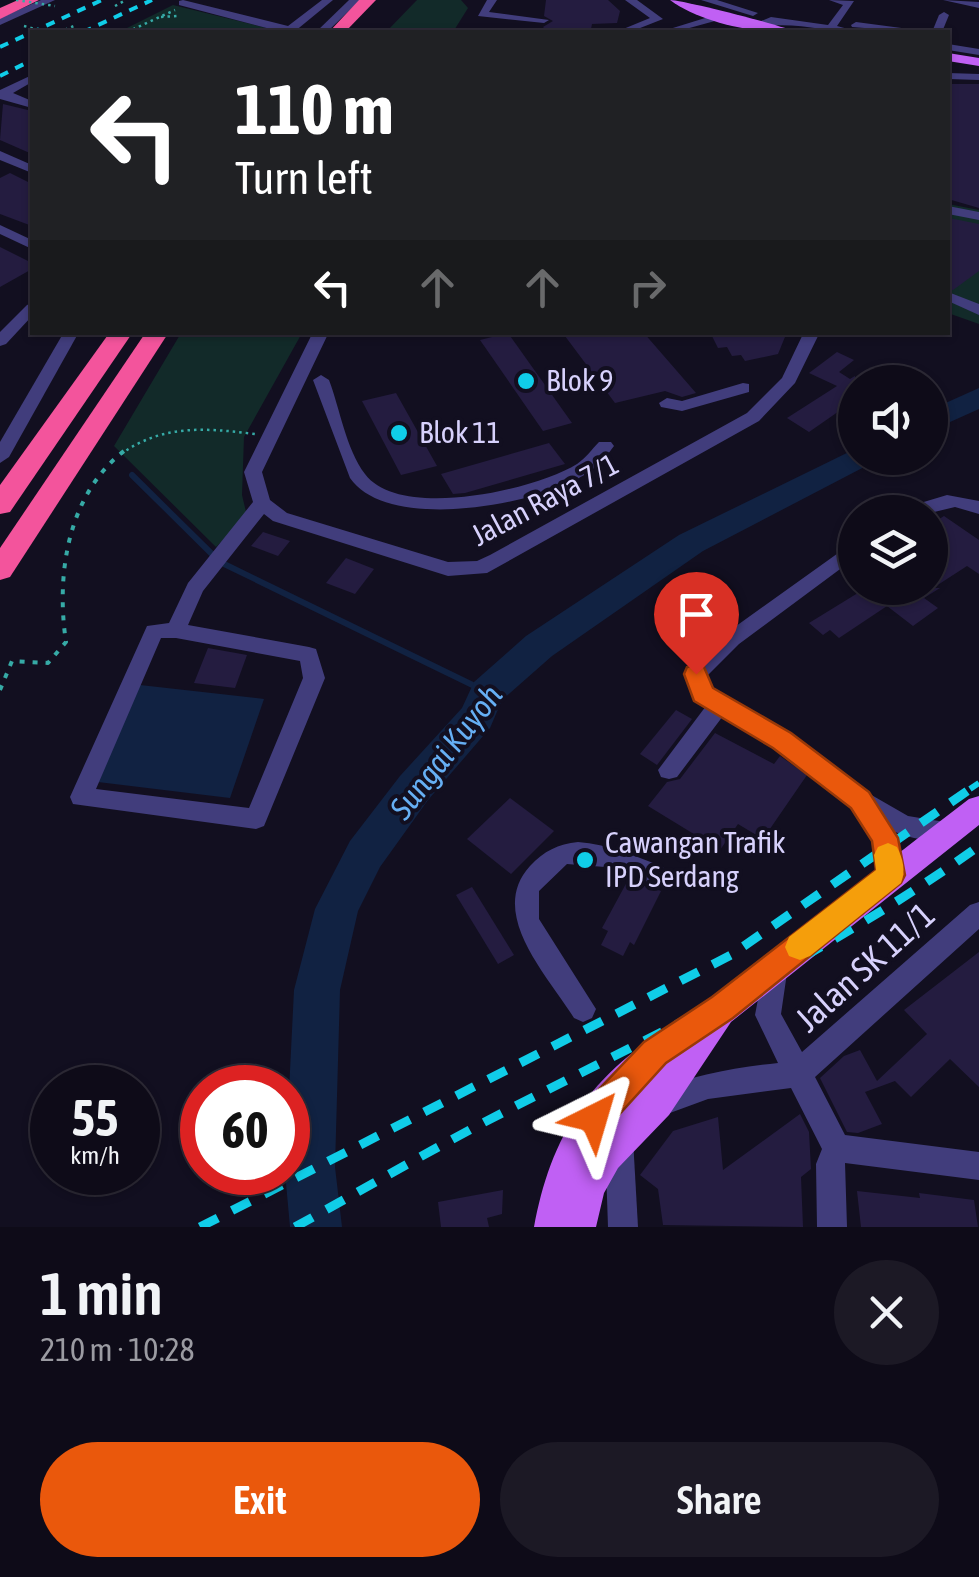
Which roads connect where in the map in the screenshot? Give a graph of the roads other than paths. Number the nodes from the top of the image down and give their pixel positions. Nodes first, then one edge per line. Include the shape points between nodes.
1 (17, 0) edge
2 (32, 0) edge
3 (225, 0) edge
4 (328, 0) edge
5 (355, 0) edge
6 (368, 0) edge
7 (492, 0) edge
8 (630, 0) edge
9 (656, 0) edge
10 (706, 0) edge
11 (834, 0) edge
12 (948, 0) edge
13 (52, 3) edge
14 (186, 4) road end
15 (979, 5) edge
16 (864, 6) dead end
17 (1, 13) edge
18 (682, 13) edge
19 (944, 15) dead end
20 (474, 17) dead end
21 (711, 19) junction
22 (304, 20) junction
23 (544, 20) dead end
24 (751, 24) edge
25 (833, 26) junction
26 (730, 28) junction
27 (910, 29) edge
28 (285, 30) edge
29 (290, 30) edge
30 (323, 30) edge
31 (339, 30) edge
32 (532, 30) edge
33 (627, 30) edge
34 (779, 30) edge
35 (854, 30) edge
36 (938, 30) edge
37 (950, 47) edge
38 (979, 52) edge
39 (950, 57) edge
40 (979, 62) edge
41 (950, 67) edge
42 (979, 74) edge
43 (950, 76) edge
44 (30, 79) edge
45 (2, 94) edge
46 (30, 104) edge
47 (0, 155) edge
48 (30, 168) edge
49 (950, 210) edge
50 (979, 216) edge
51 (0, 230) edge
52 (30, 243) edge
53 (952, 302) edge
54 (30, 310) edge
55 (979, 310) edge
56 (0, 318) edge
57 (16, 327) junction
58 (70, 335) edge
59 (120, 335) edge
60 (156, 335) edge
61 (320, 335) edge
62 (811, 335) edge
63 (0, 341) edge
64 (322, 380) dead end
65 (744, 388) dead end
66 (666, 403) dead end
67 (604, 446) dead end
68 (0, 456) edge
69 (948, 500) edge
70 (262, 503) junction
71 (0, 505) edge
72 (979, 508) edge
73 (838, 561) edge
74 (0, 570) edge
75 (176, 630) junction
76 (720, 704) junction
77 (669, 770) dead end
78 (860, 800) junction
79 (979, 808) edge
80 (949, 831) junction
81 (654, 875) dead end
82 (891, 875) junction
83 (979, 913) edge
84 (776, 966) junction
85 (722, 1008) junction
86 (583, 1009) dead end
87 (797, 1074) junction
88 (658, 1103) junction
89 (618, 1138) junction
90 (837, 1148) junction
91 (979, 1166) edge
92 (553, 1227) edge
93 (577, 1227) edge
94 (623, 1227) edge
95 (832, 1227) edge

1 - 17 highway
2 - 17 highway
3 - 22 street
4 - 22 street
5 - 30 street
6 - 31 highway
7 - 23 street via 482,14
8 - 33 street via 658,19
9 - 18 main road
10 - 24 street
11 - 25 street via 850,3
12 - 15 street
13 - 17 street
14 - 28 street
16 - 35 street
18 - 21 main road
18 - 26 main road
19 - 36 street
20 - 32 street via 536,24
21 - 24 main road
21 - 26 main road
22 - 29 street
24 - 25 street
24 - 26 main road
24 - 34 main road
25 - 35 street
27 - 35 street
37 - 38 street
39 - 40 main road
41 - 42 main road
42 - 43 street
44 - 45 street
45 - 46 street
47 - 48 street
49 - 50 street
51 - 52 street
53 - 55 street
54 - 57 street
56 - 57 street
57 - 63 street
58 - 68 street
59 - 71 highway
60 - 74 highway
61 - 70 street via 253,472
62 - 70 street, Jalan Raya 7/1 via 784,391 754,417 480,568 448,569 280,517
64 - 67 street via 358,478 382,496 438,503 504,498 585,467
65 - 66 street via 682,406
69 - 72 street
70 - 75 street via 196,588
73 - 76 street via 696,674 703,694
75 - 75 street via 154,631 81,797 256,819 314,678 309,655
76 - 77 street
76 - 78 street via 782,740
78 - 80 street via 904,826
78 - 82 street via 884,838
79 - 80 main road
80 - 82 main road
81 - 86 street via 578,854 557,856 527,887 527,922
82 - 84 main road
83 - 87 street, Jalan SK 11/1
84 - 85 main road
84 - 87 street via 768,1015
85 - 88 main road
85 - 92 main road via 655,1052 594,1118 560,1184
87 - 88 street via 708,1085
87 - 90 street
88 - 89 main road
89 - 93 main road via 588,1188
89 - 94 street
90 - 91 street
90 - 95 street via 830,1164

